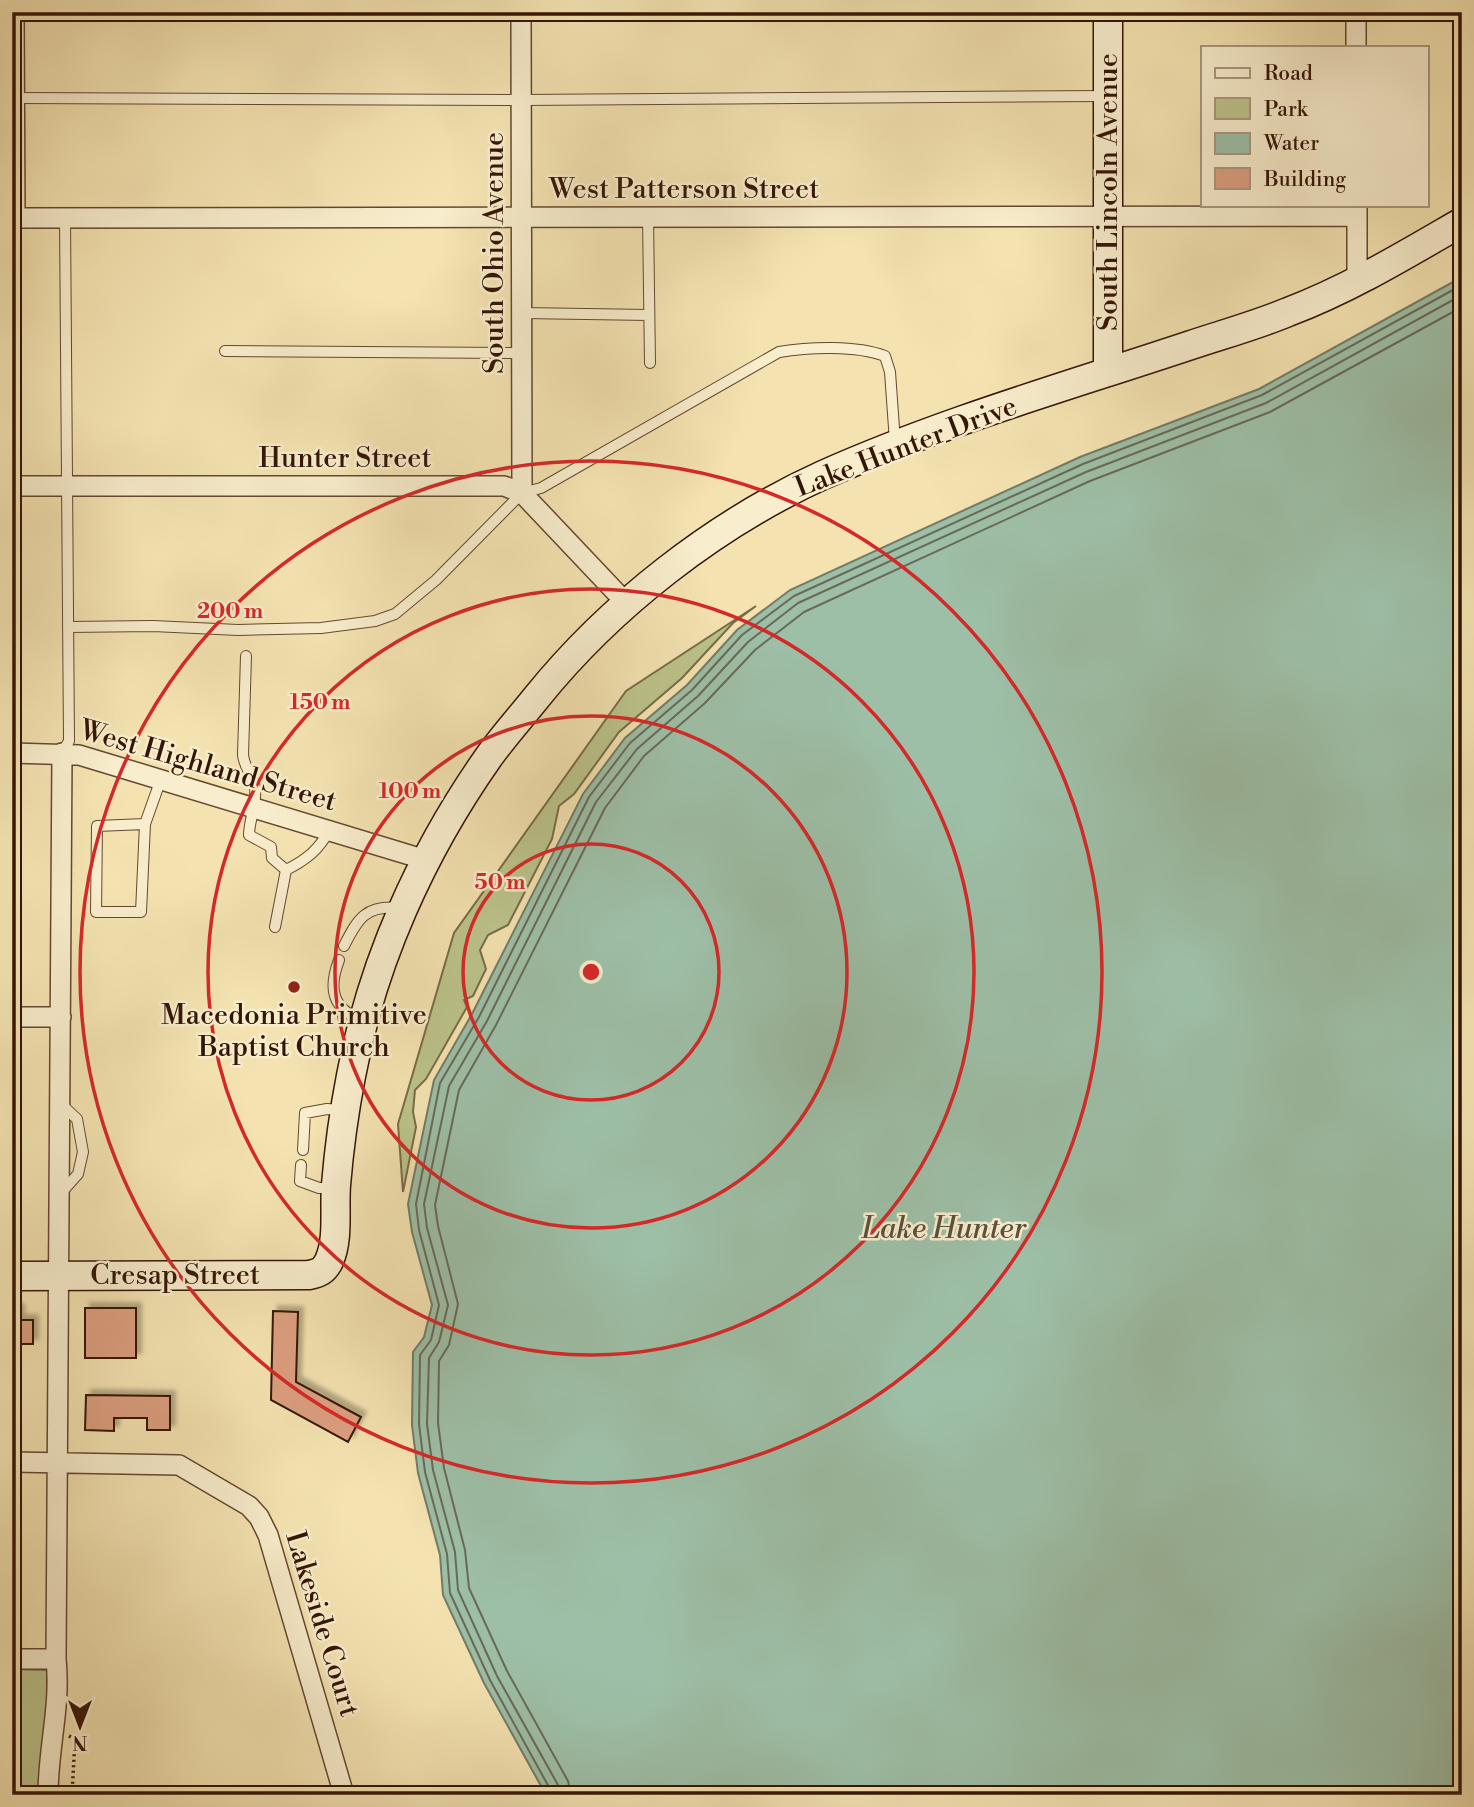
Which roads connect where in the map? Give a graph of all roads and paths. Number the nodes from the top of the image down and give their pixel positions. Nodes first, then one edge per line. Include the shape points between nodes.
1 (14, 12) edge
2 (521, 12) edge
3 (1108, 12) edge
4 (1356, 12) edge
5 (1356, 46) edge
6 (1108, 96) junction
7 (13, 97) edge
8 (521, 100) junction
9 (1357, 210) edge
10 (521, 217) junction
11 (648, 217) junction
12 (1108, 217) junction
13 (14, 218) edge
14 (65, 218) junction
15 (1462, 222) edge
16 (1357, 282) junction
17 (523, 313) junction
18 (649, 315) junction
19 (225, 351) dead end
20 (523, 353) junction
21 (650, 363) dead end
22 (1108, 372) junction
23 (895, 445) junction
24 (12, 486) edge
25 (66, 486) junction
26 (522, 493) junction
27 (628, 605) junction
28 (68, 627) junction
29 (246, 656) dead end
30 (12, 753) edge
31 (62, 753) junction
32 (161, 779) junction
33 (254, 806) junction
34 (145, 824) junction
35 (330, 830) junction
36 (426, 860) junction
37 (286, 870) junction
38 (403, 908) junction
39 (275, 927) dead end
40 (344, 946) dead end
41 (339, 960) dead end
42 (12, 1017) edge
43 (61, 1017) junction
44 (364, 1022) junction
45 (346, 1111) junction
46 (303, 1150) dead end
47 (301, 1165) dead end
48 (336, 1189) junction
49 (330, 1258) joint
50 (12, 1276) edge
51 (58, 1276) junction
52 (58, 1461) junction
53 (12, 1462) edge
54 (12, 1658) edge
55 (56, 1658) junction
56 (54, 1730) junction
57 (48, 1795) edge
58 (72, 1795) edge
59 (344, 1795) edge

1 - 7 street
2 - 8 street, South Ohio Avenue
3 - 6 street, South Lincoln Avenue
4 - 5 street
6 - 8 lane
6 - 12 street, South Lincoln Avenue
7 - 8 lane
7 - 13 street
8 - 10 street, South Ohio Avenue
9 - 12 street, West Patterson Street
9 - 16 street
10 - 11 street, West Patterson Street
10 - 14 street, West Patterson Street
10 - 17 street, South Ohio Avenue
11 - 12 street, West Patterson Street
11 - 18 lane
12 - 22 street, South Lincoln Avenue
13 - 14 street, West Patterson Street
14 - 25 lane
15 - 16 street, Lake Hunter Drive
16 - 22 street, Lake Hunter Drive via 1289,312
17 - 18 lane
17 - 20 street, South Ohio Avenue
18 - 21 lane
19 - 20 lane
20 - 26 street, South Ohio Avenue
22 - 23 street, Lake Hunter Drive
23 - 26 lane via 885,356 867,349 792,350 765,358 541,488
23 - 27 street, Lake Hunter Drive via 820,476 747,516 694,551
24 - 25 street, Hunter Street
25 - 26 street, Hunter Street via 504,486
25 - 28 lane
26 - 27 street
26 - 28 lane via 436,580 395,614 375,621 238,630
27 - 36 street, Lake Hunter Drive via 544,688 489,756
28 - 31 lane via 69,741
29 - 33 lane via 243,762 254,782
30 - 31 street, West Highland Street
31 - 32 street, West Highland Street
31 - 43 street
32 - 33 street, West Highland Street
32 - 34 lane
33 - 35 street, West Highland Street
33 - 37 lane via 249,835 271,847 272,858
34 - 34 lane via 141,912 96,912 97,826
35 - 36 street, West Highland Street
35 - 37 lane via 309,857
36 - 38 street, Lake Hunter Drive
37 - 39 lane
38 - 40 lane via 386,907 364,914
38 - 44 street, Lake Hunter Drive
41 - 44 lane via 334,994 349,1016
42 - 43 street
43 - 51 street
44 - 45 street, Lake Hunter Drive
45 - 46 lane via 305,1113
45 - 48 street, Lake Hunter Drive
47 - 48 lane via 300,1181
48 - 49 street, Lake Hunter Drive
49 - 51 street, Cresap Street via 317,1274 309,1275
50 - 51 street, Cresap Street
51 - 52 street
52 - 53 street, Lakeside Court
52 - 55 street
52 - 59 street, Lakeside Court via 178,1465 249,1506 259,1517
54 - 55 street
55 - 56 street via 59,1686
56 - 57 street
56 - 58 path via 75,1739

